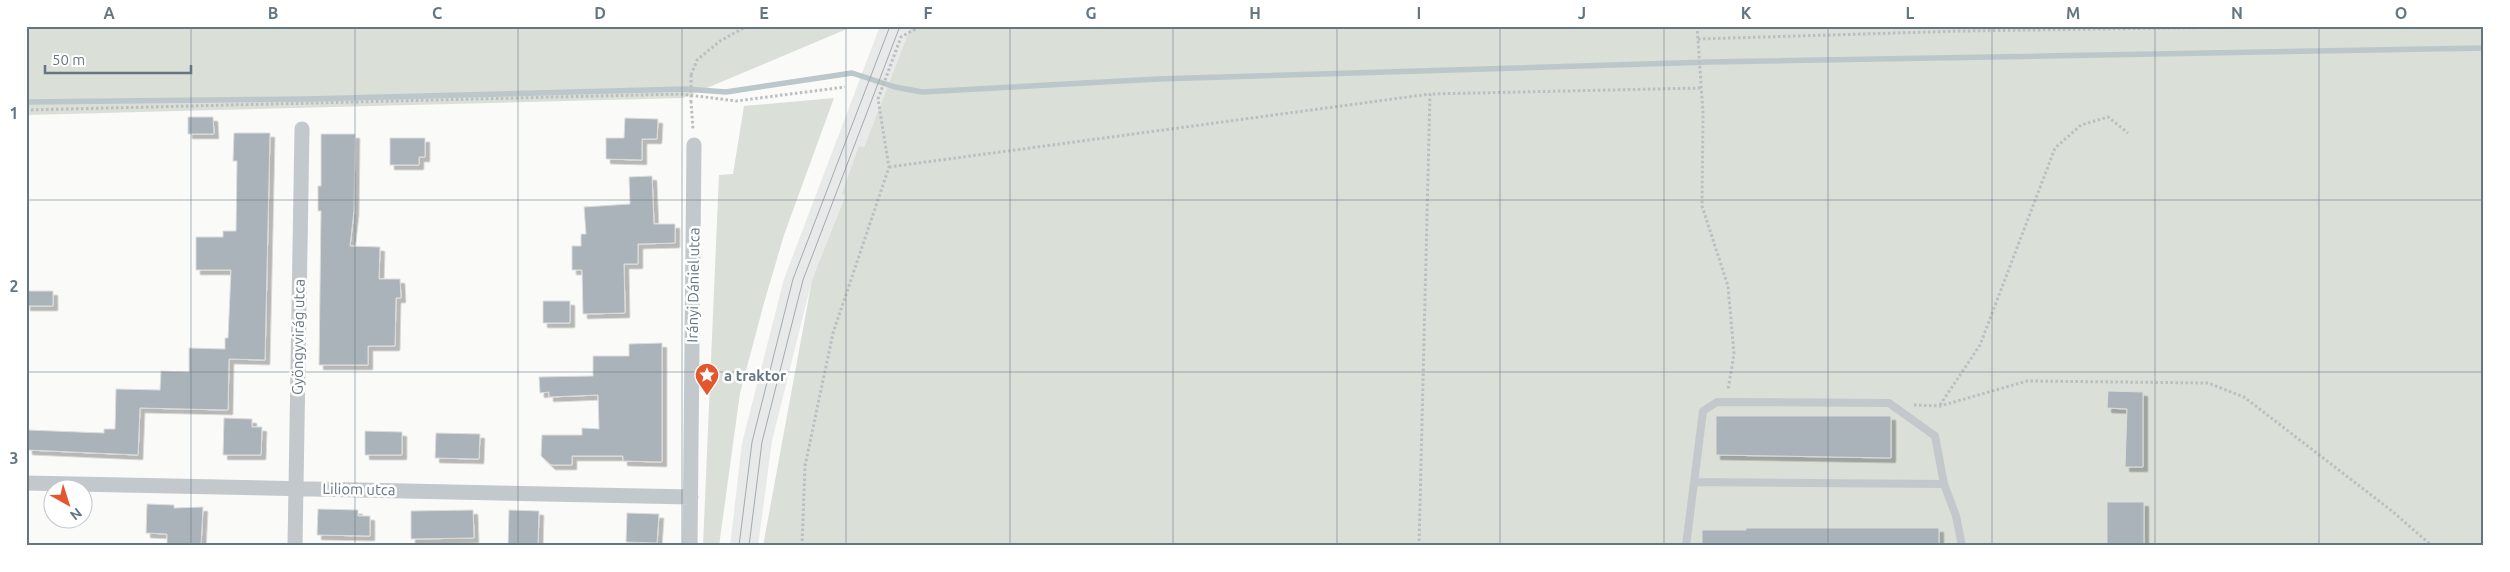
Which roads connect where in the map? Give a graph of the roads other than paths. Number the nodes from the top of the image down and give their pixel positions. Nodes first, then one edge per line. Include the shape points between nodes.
1 (302, 129) dead end
2 (694, 145) road end
3 (1694, 482) junction
4 (26, 483) edge
5 (1944, 484) junction
6 (296, 487) junction
7 (691, 497) junction
8 (295, 546) edge
9 (690, 546) edge
10 (1686, 546) edge
11 (1962, 546) edge

1 - 6 street, Gyöngyvirág utca
2 - 7 street, Irányi Dániel utca
3 - 5 lane
3 - 5 lane via 1703,411 1717,402 1889,403 1935,436
3 - 10 lane
4 - 6 street, Liliom utca
5 - 11 lane via 1956,516
6 - 7 street, Liliom utca
6 - 8 street, Gyöngyvirág utca
7 - 9 street, Irányi Dániel utca

